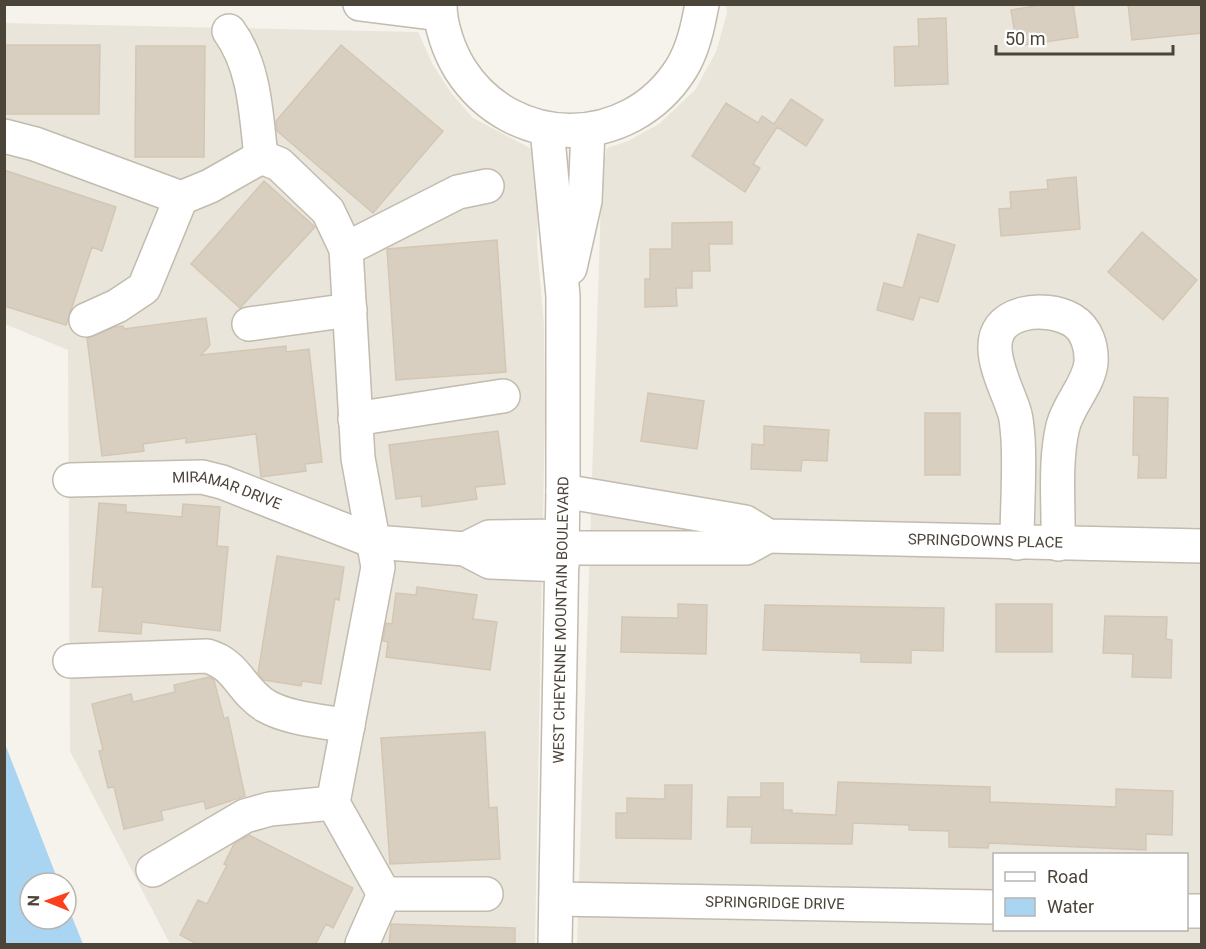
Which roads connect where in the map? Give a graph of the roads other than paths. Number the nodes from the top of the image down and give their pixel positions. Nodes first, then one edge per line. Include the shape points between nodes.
1 (360, 4) edge
2 (702, 4) edge
3 (440, 9) edge
4 (229, 31) dead end
5 (547, 129) junction
6 (588, 130) junction
7 (4, 136) edge
8 (261, 157) junction
9 (487, 186) dead end
10 (181, 198) junction
11 (346, 249) junction
12 (564, 296) junction
13 (350, 310) junction
14 (86, 320) dead end
15 (249, 324) dead end
16 (503, 396) dead end
17 (355, 419) junction
18 (70, 480) dead end
19 (563, 491) junction
20 (768, 536) junction
21 (375, 542) junction
22 (1017, 543) junction
23 (1058, 544) junction
24 (1202, 546) edge
25 (562, 550) junction
26 (70, 661) dead end
27 (348, 726) junction
28 (333, 803) junction
29 (153, 870) dead end
30 (384, 894) junction
31 (486, 894) dead end
32 (556, 899) junction
33 (993, 908) edge
34 (362, 945) edge
35 (555, 945) edge

1 - 3 street
2 - 6 street via 693,43 682,68 668,86 633,114
3 - 5 street via 453,58 476,89 501,111
4 - 8 street via 238,43 250,76
5 - 6 street
5 - 12 street, WEST CHEYENNE MOUNTAIN BOULEVARD
6 - 12 street, WEST CHEYENNE MOUNTAIN BOULEVARD via 585,201
7 - 10 street
8 - 10 street
8 - 11 street via 279,164 328,211
9 - 11 street via 458,192
10 - 14 street via 144,288
11 - 13 street
12 - 19 street, WEST CHEYENNE MOUNTAIN BOULEVARD
13 - 15 street
13 - 17 street
16 - 17 street
17 - 21 street via 364,499
18 - 21 street, MIRAMAR DRIVE via 202,477
19 - 20 street, SPRINGDOWNS PLACE via 745,522
19 - 25 street, WEST CHEYENNE MOUNTAIN BOULEVARD
20 - 22 street, SPRINGDOWNS PLACE
20 - 25 street, SPRINGDOWNS PLACE via 746,548
21 - 25 street, MIRAMAR DRIVE via 465,549 489,537
21 - 27 street via 378,567
22 - 23 street, SPRINGDOWNS PLACE
22 - 23 street via 1015,413 999,375 994,348 998,333 1009,320 1043,312 1071,319 1082,328 1089,341 1091,362 1063,428
23 - 24 street, SPRINGDOWNS PLACE
25 - 32 street, WEST CHEYENNE MOUNTAIN BOULEVARD
26 - 27 street via 207,656 227,664 249,692 277,711
27 - 28 street
28 - 29 street via 245,816
28 - 30 street
30 - 31 street
30 - 34 street
32 - 33 street, SPRINGRIDGE DRIVE
32 - 35 street, WEST CHEYENNE MOUNTAIN BOULEVARD

